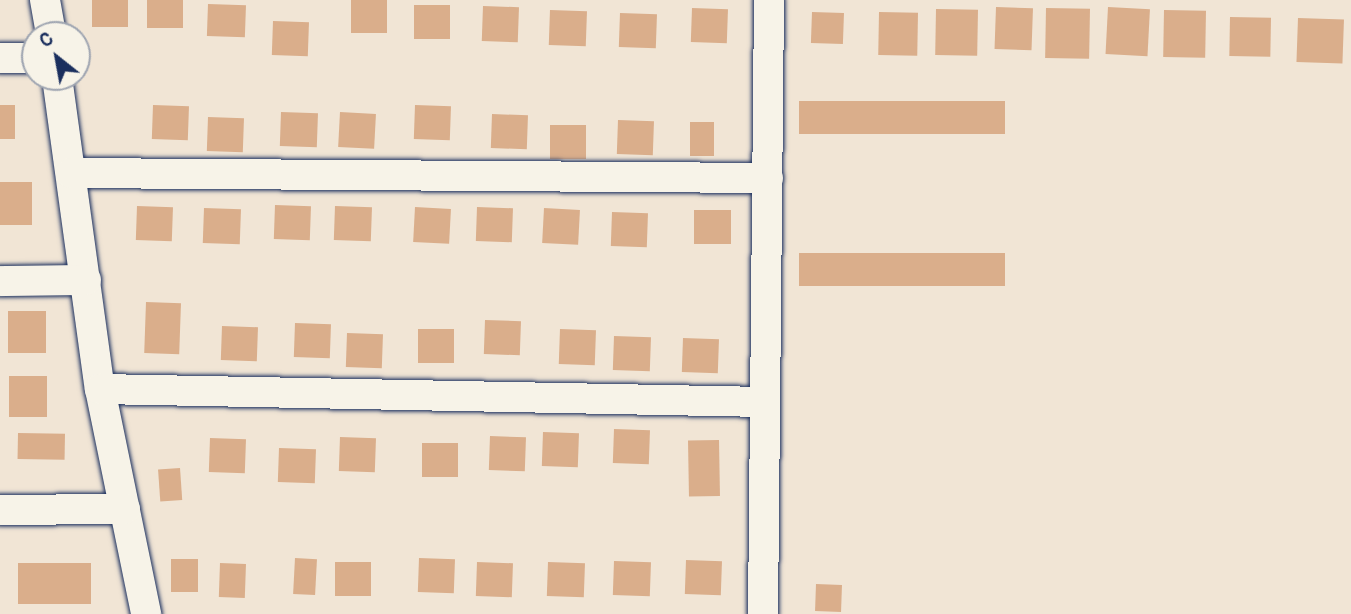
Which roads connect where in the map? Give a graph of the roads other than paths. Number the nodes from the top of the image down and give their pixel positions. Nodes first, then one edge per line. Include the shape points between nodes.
1 (45, 0) edge
2 (769, 0) edge
3 (49, 21) edge
4 (0, 58) edge
5 (21, 58) edge
6 (59, 91) edge
7 (71, 173) junction
8 (768, 178) junction
9 (0, 281) edge
10 (86, 281) junction
11 (100, 389) junction
12 (765, 402) junction
13 (125, 509) junction
14 (0, 510) edge
15 (146, 614) edge
16 (763, 614) edge

1 - 3 street
2 - 8 street
4 - 5 street
6 - 7 street
7 - 8 street
7 - 10 street
8 - 12 street
9 - 10 street
10 - 11 street
11 - 12 street
11 - 13 street
12 - 16 street
13 - 14 street
13 - 15 street

